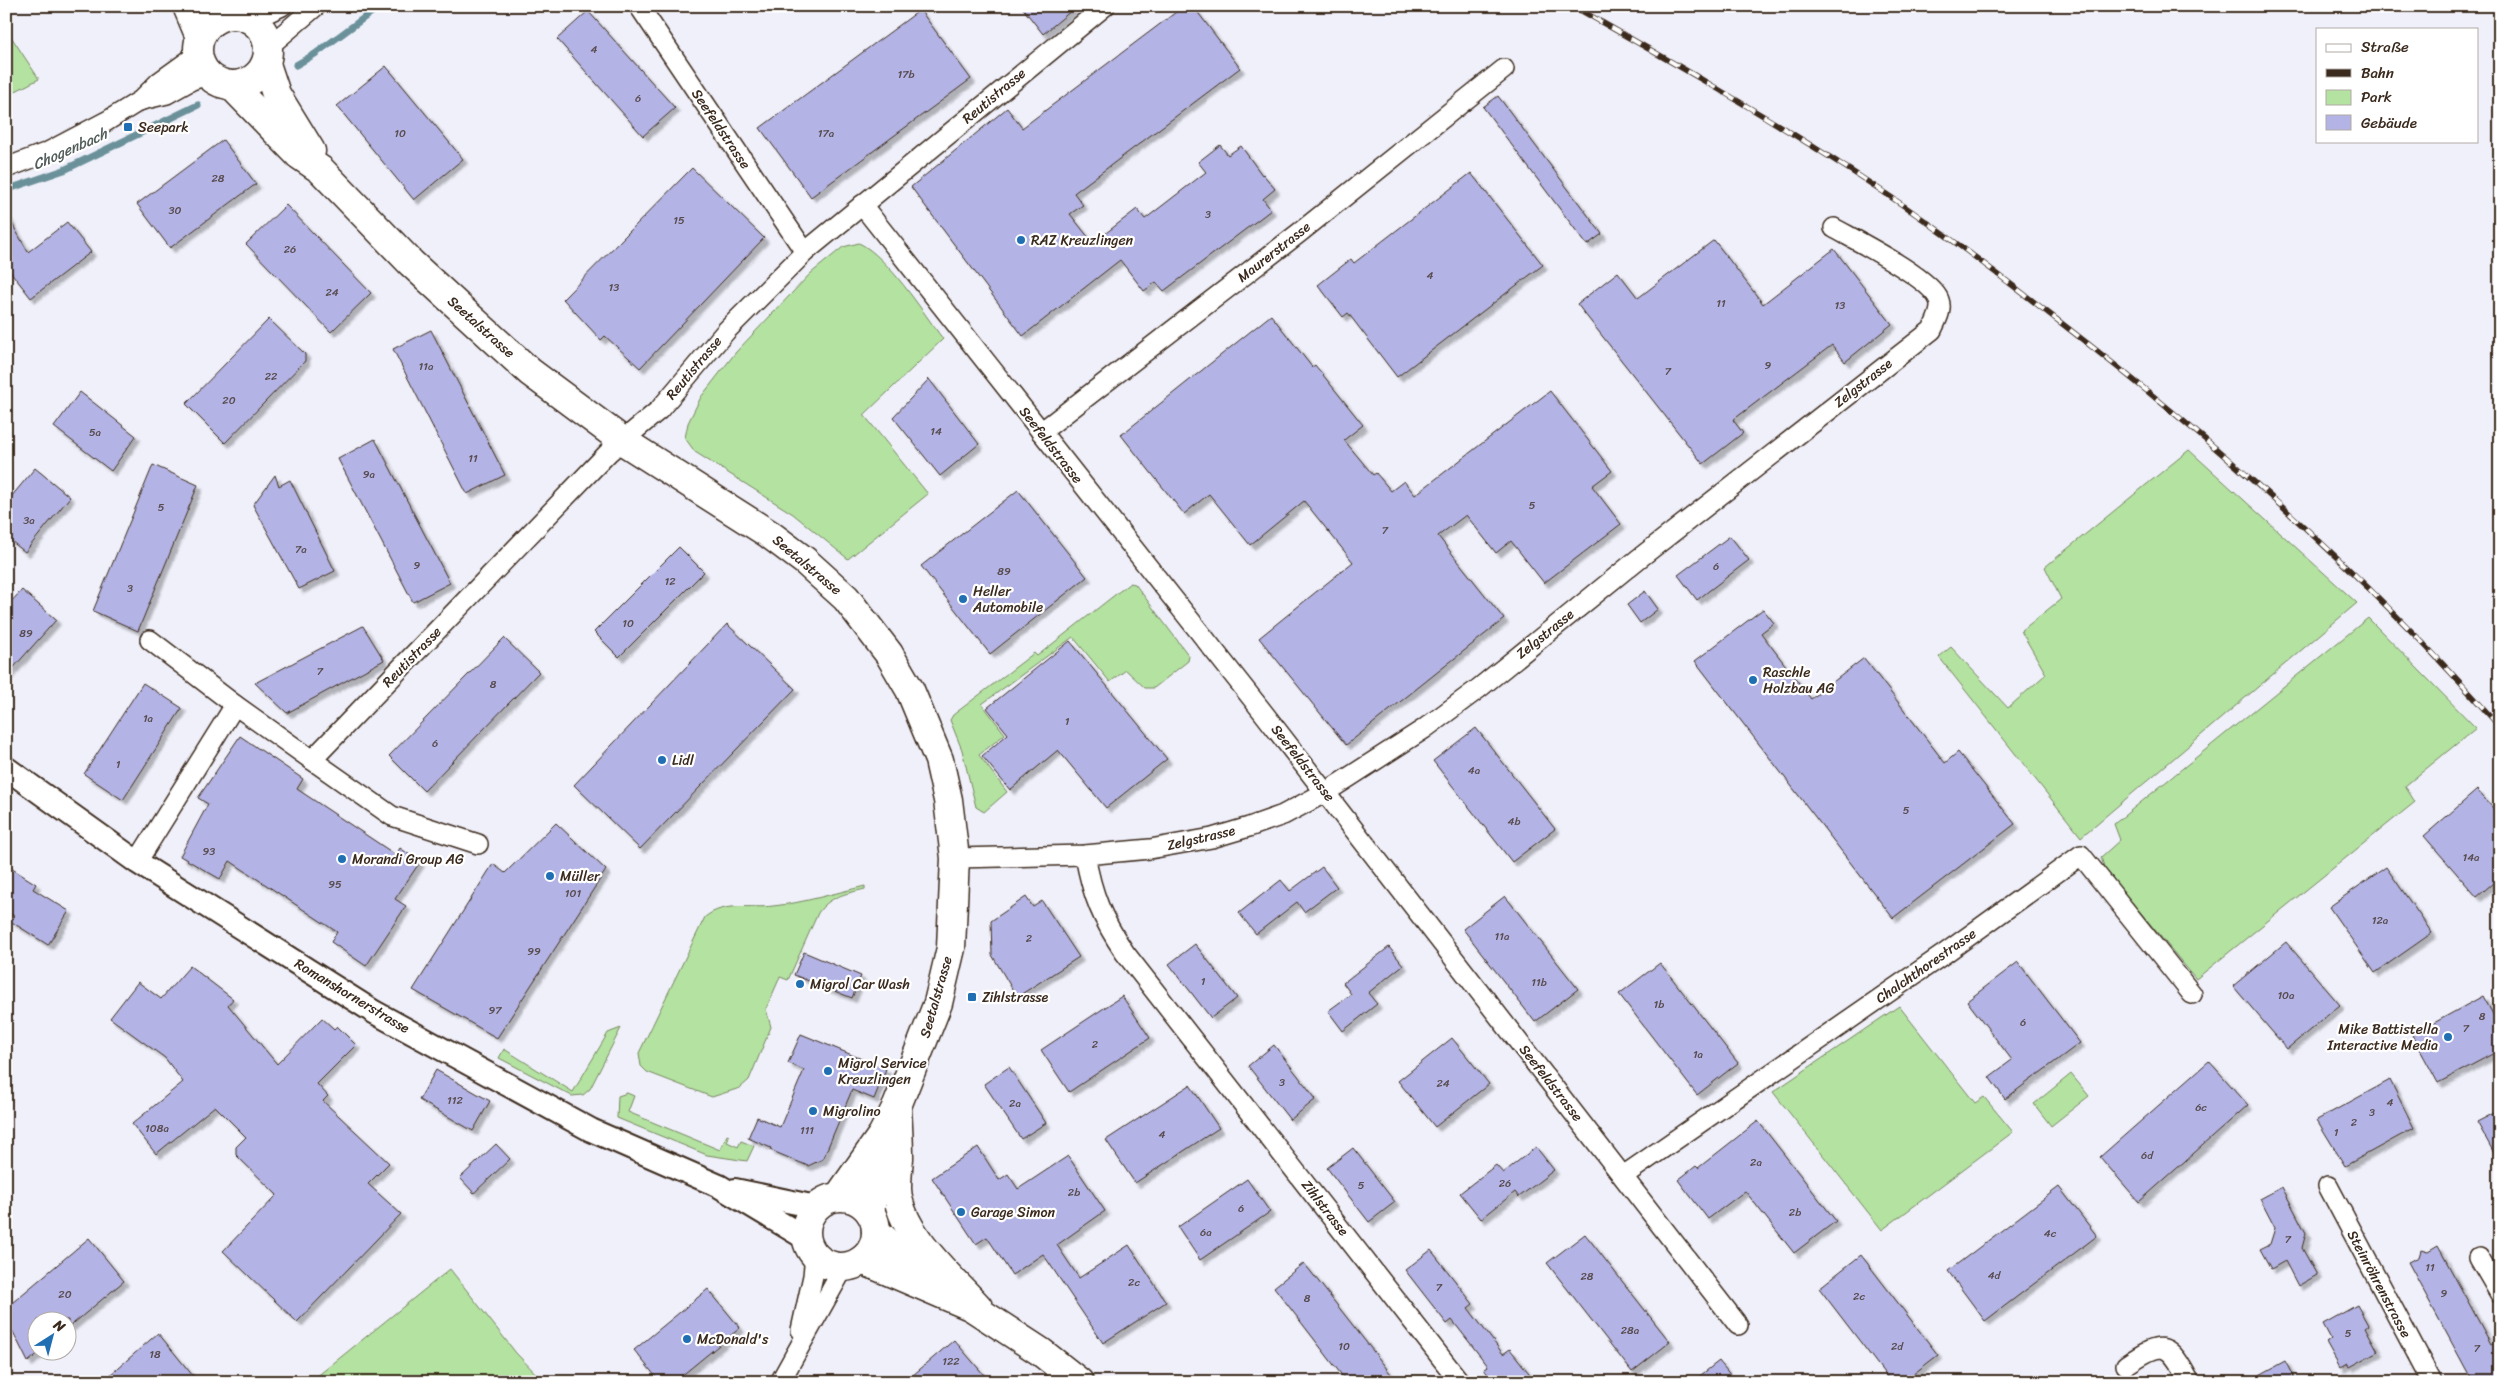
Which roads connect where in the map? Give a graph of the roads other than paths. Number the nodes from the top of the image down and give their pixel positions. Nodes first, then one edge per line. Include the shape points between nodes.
1 (187, 6) edge
2 (282, 6) edge
3 (316, 6) edge
4 (639, 6) edge
5 (1105, 6) edge
6 (221, 11) edge
7 (252, 20) junction
8 (267, 55) junction
9 (209, 63) junction
10 (1504, 69) dead end
11 (6, 168) edge
12 (321, 170) junction
13 (862, 205) junction
14 (1834, 228) dead end
15 (805, 252) junction
16 (1041, 432) junction
17 (623, 441) junction
18 (150, 640) dead end
19 (235, 705) junction
20 (312, 760) junction
21 (6, 768) edge
22 (1326, 792) junction
23 (478, 844) dead end
24 (1085, 855) junction
25 (955, 858) junction
26 (137, 862) junction
27 (2192, 994) dead end
28 (897, 1106) junction
29 (882, 1135) junction
30 (1624, 1176) junction
31 (719, 1186) junction
32 (2328, 1186) dead end
33 (827, 1201) junction
34 (873, 1221) junction
35 (811, 1247) junction
36 (2479, 1258) dead end
37 (853, 1264) junction
38 (2500, 1294) edge
39 (980, 1312) junction
40 (1738, 1325) dead end
41 (797, 1348) junction
42 (2126, 1365) dead end
43 (780, 1382) edge
44 (1079, 1382) edge
45 (1460, 1382) edge
46 (2190, 1382) edge
47 (2432, 1382) edge

1 - 9 main road, Seetalstrasse
2 - 7 street
3 - 8 street
4 - 15 street, Seefeldstrasse
5 - 13 street, Reutistrasse
6 - 7 main road
6 - 9 main road via 206,27
7 - 8 main road via 266,37
8 - 9 main road via 255,78 248,82
8 - 12 main road, Seetalstrasse via 276,94
9 - 11 street via 192,80 167,94 141,100 73,140
9 - 12 main road, Seetalstrasse via 299,155
10 - 16 street, Maurerstrasse
12 - 17 main road, Seetalstrasse via 411,264 530,372
13 - 15 street, Reutistrasse
13 - 16 street, Seefeldstrasse
14 - 22 street, Zelgstrasse via 1919,278 1932,291 1940,301 1939,315 1932,330 1637,560 1478,689 1424,729
15 - 17 street, Reutistrasse via 726,331 659,410
16 - 22 street, Seefeldstrasse
17 - 20 street, Reutistrasse
17 - 25 main road, Seetalstrasse via 769,534 806,561 846,598 889,654 922,717 939,760
18 - 19 street
19 - 20 street
19 - 26 street
20 - 23 street via 392,816
21 - 26 street, Romanshornerstrasse
22 - 24 street, Zelgstrasse via 1283,815 1212,838 1150,849
22 - 30 street, Seefeldstrasse
24 - 25 street, Zelgstrasse
24 - 45 street, Zihlstrasse via 1090,888 1097,906 1125,953
25 - 28 main road, Seetalstrasse via 954,912 946,973 928,1031
26 - 31 street, Romanshornerstrasse via 388,1020 591,1130
27 - 30 street, Chalchthorestrasse via 2081,855
28 - 29 main road, Seetalstrasse
28 - 39 main road via 897,1190 901,1209 908,1226
29 - 33 main road, Seetalstrasse
29 - 34 main road, Seetalstrasse
30 - 40 street, Seefeldstrasse
31 - 33 street, Romanshornerstrasse
31 - 35 street, Romanshornerstrasse
32 - 47 street, Steinröhrenstrasse
33 - 34 main road via 851,1198 862,1203
33 - 35 main road via 809,1216 806,1228
34 - 37 main road via 875,1243
34 - 39 main road via 904,1258
35 - 37 main road via 823,1262
35 - 41 street via 809,1298
36 - 38 street
37 - 39 main road
37 - 41 street
39 - 44 main road via 1041,1352
41 - 43 street
42 - 46 street via 2149,1349 2164,1349 2177,1359

